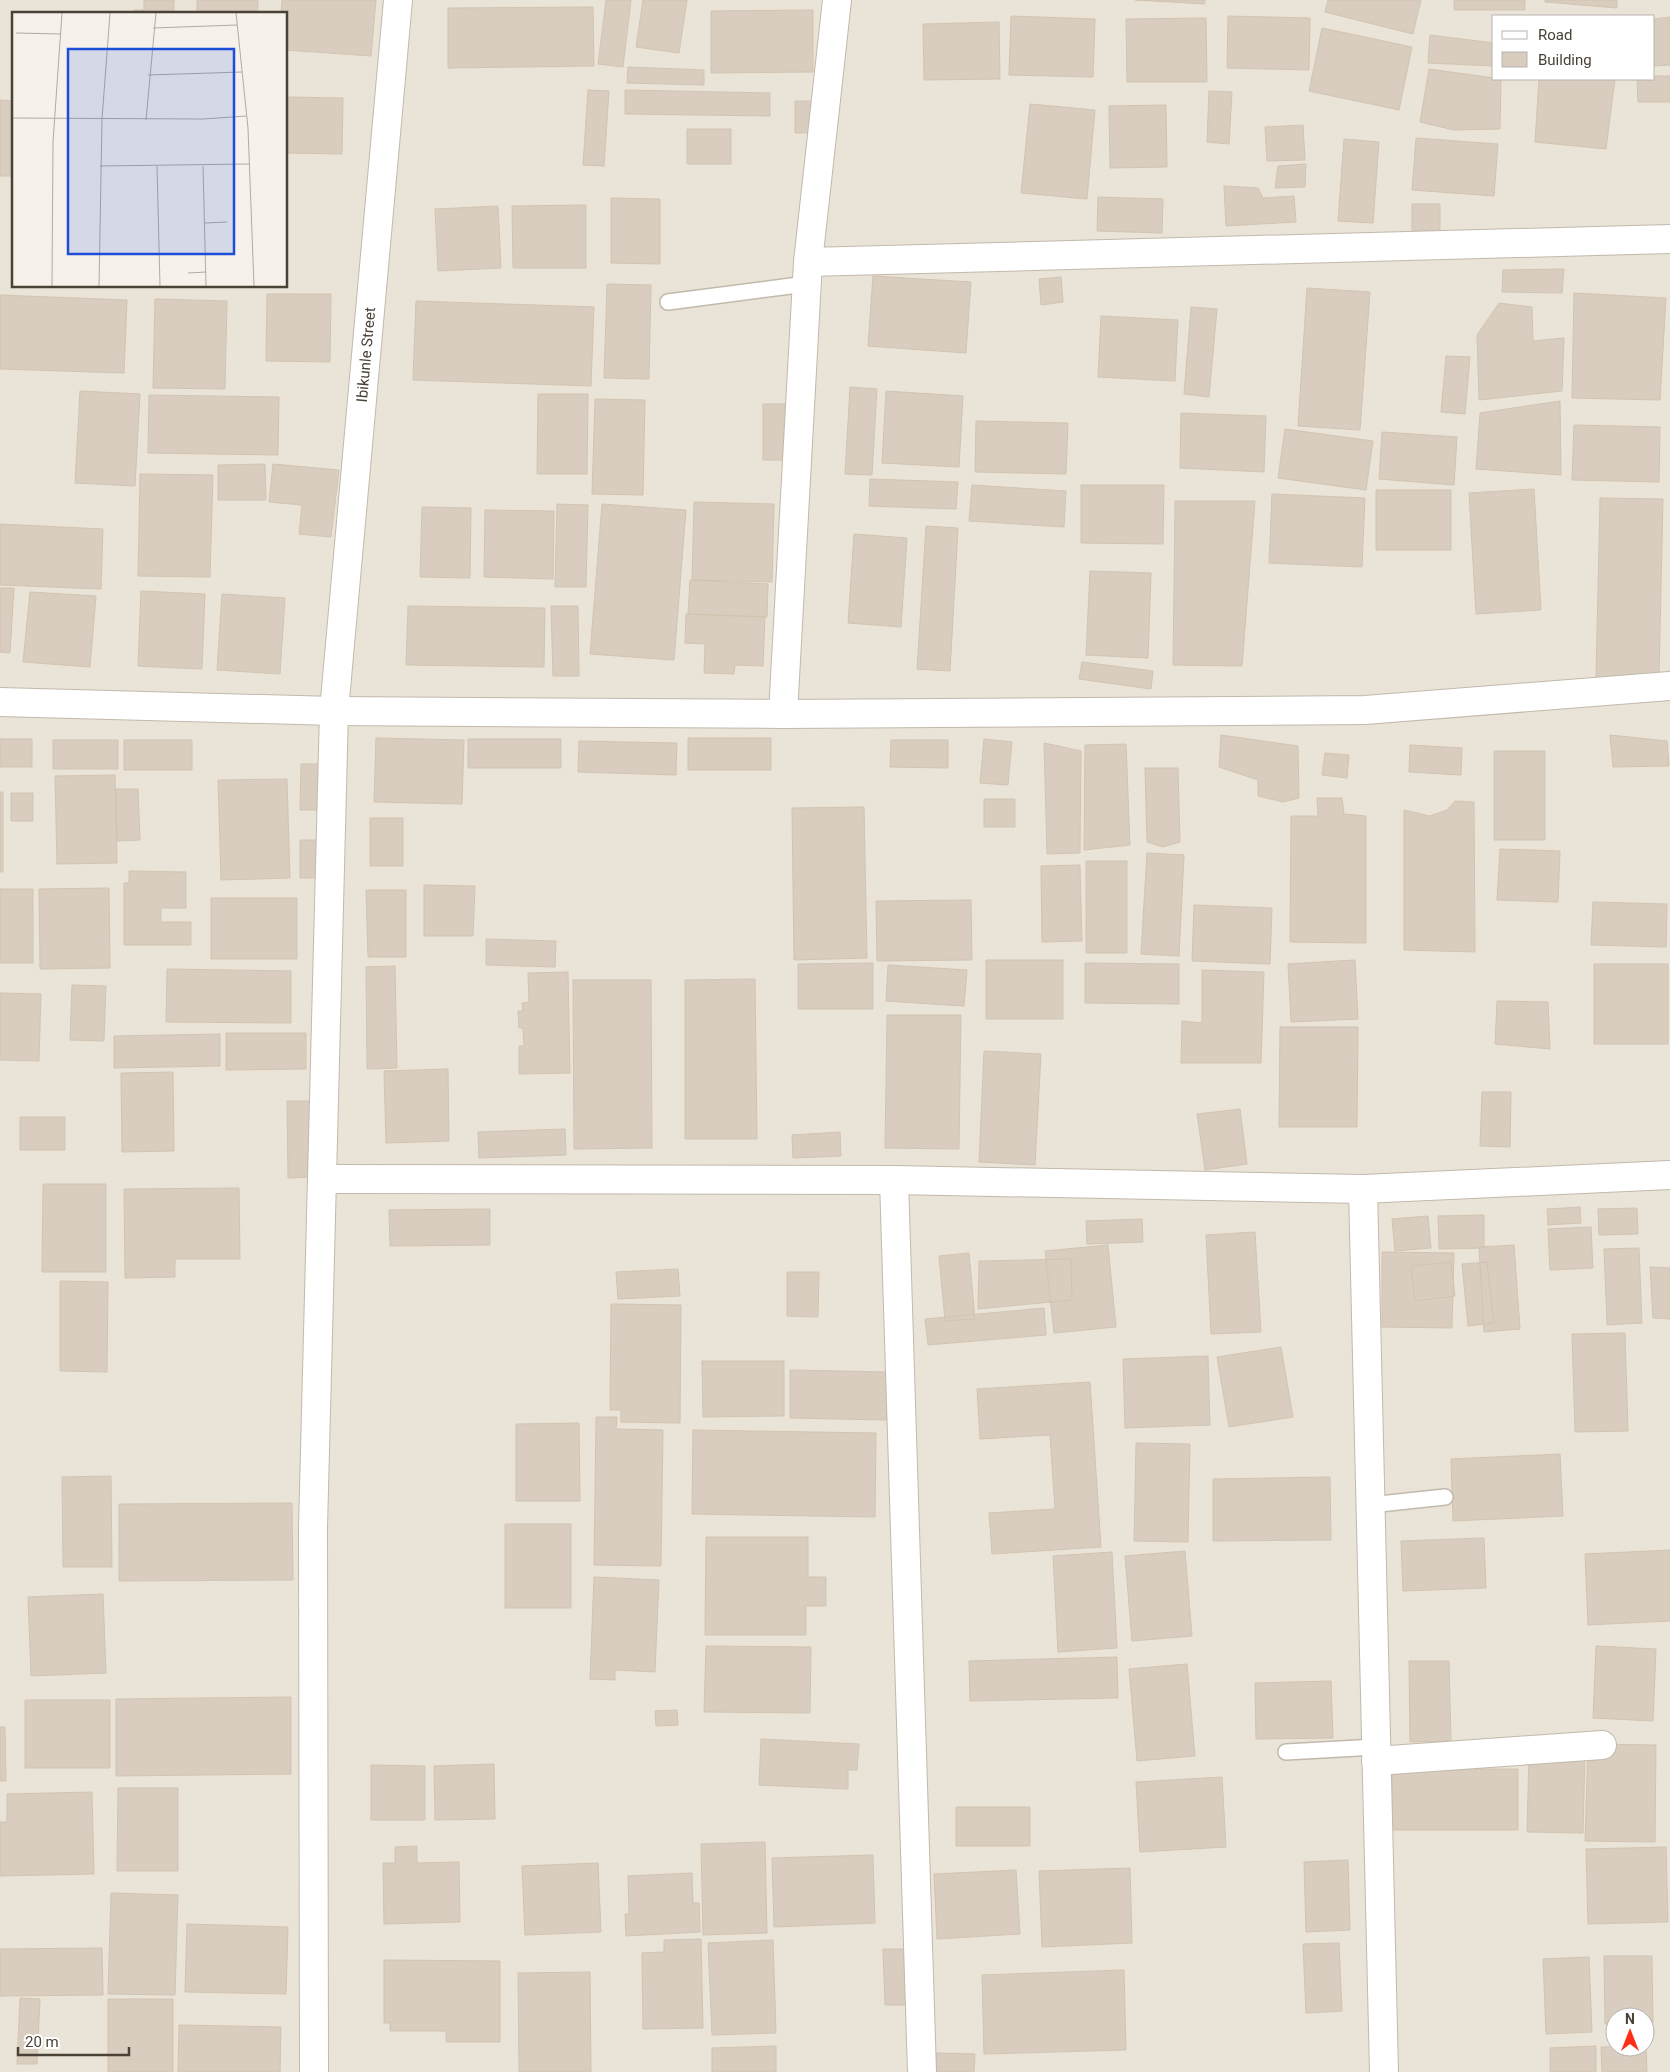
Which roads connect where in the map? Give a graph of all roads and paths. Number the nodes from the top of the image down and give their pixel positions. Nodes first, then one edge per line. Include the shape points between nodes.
1 (398, 0) edge
2 (837, 0) edge
3 (1670, 239) edge
4 (807, 273) junction
5 (668, 302) dead end
6 (1670, 686) edge
7 (0, 702) edge
8 (334, 711) junction
9 (783, 714) junction
10 (1670, 1175) edge
11 (322, 1179) junction
12 (894, 1180) junction
13 (1363, 1189) junction
14 (1445, 1497) dead end
15 (1370, 1505) junction
16 (1602, 1745) dead end
17 (1286, 1752) dead end
18 (1376, 1754) junction
19 (314, 2072) edge
20 (922, 2072) edge
21 (1384, 2072) edge

1 - 8 street, Ibikunle Street
2 - 4 street
3 - 4 street
4 - 5 lane
4 - 9 street
6 - 9 street via 1364,710
7 - 8 street
8 - 9 street
8 - 11 street, Ibikunle Street
10 - 13 street
11 - 12 street
11 - 19 street, Ibikunle Street via 313,1528
12 - 13 street
12 - 20 street
13 - 15 street
14 - 15 lane
15 - 18 street
16 - 18 street
17 - 18 lane
18 - 21 street

